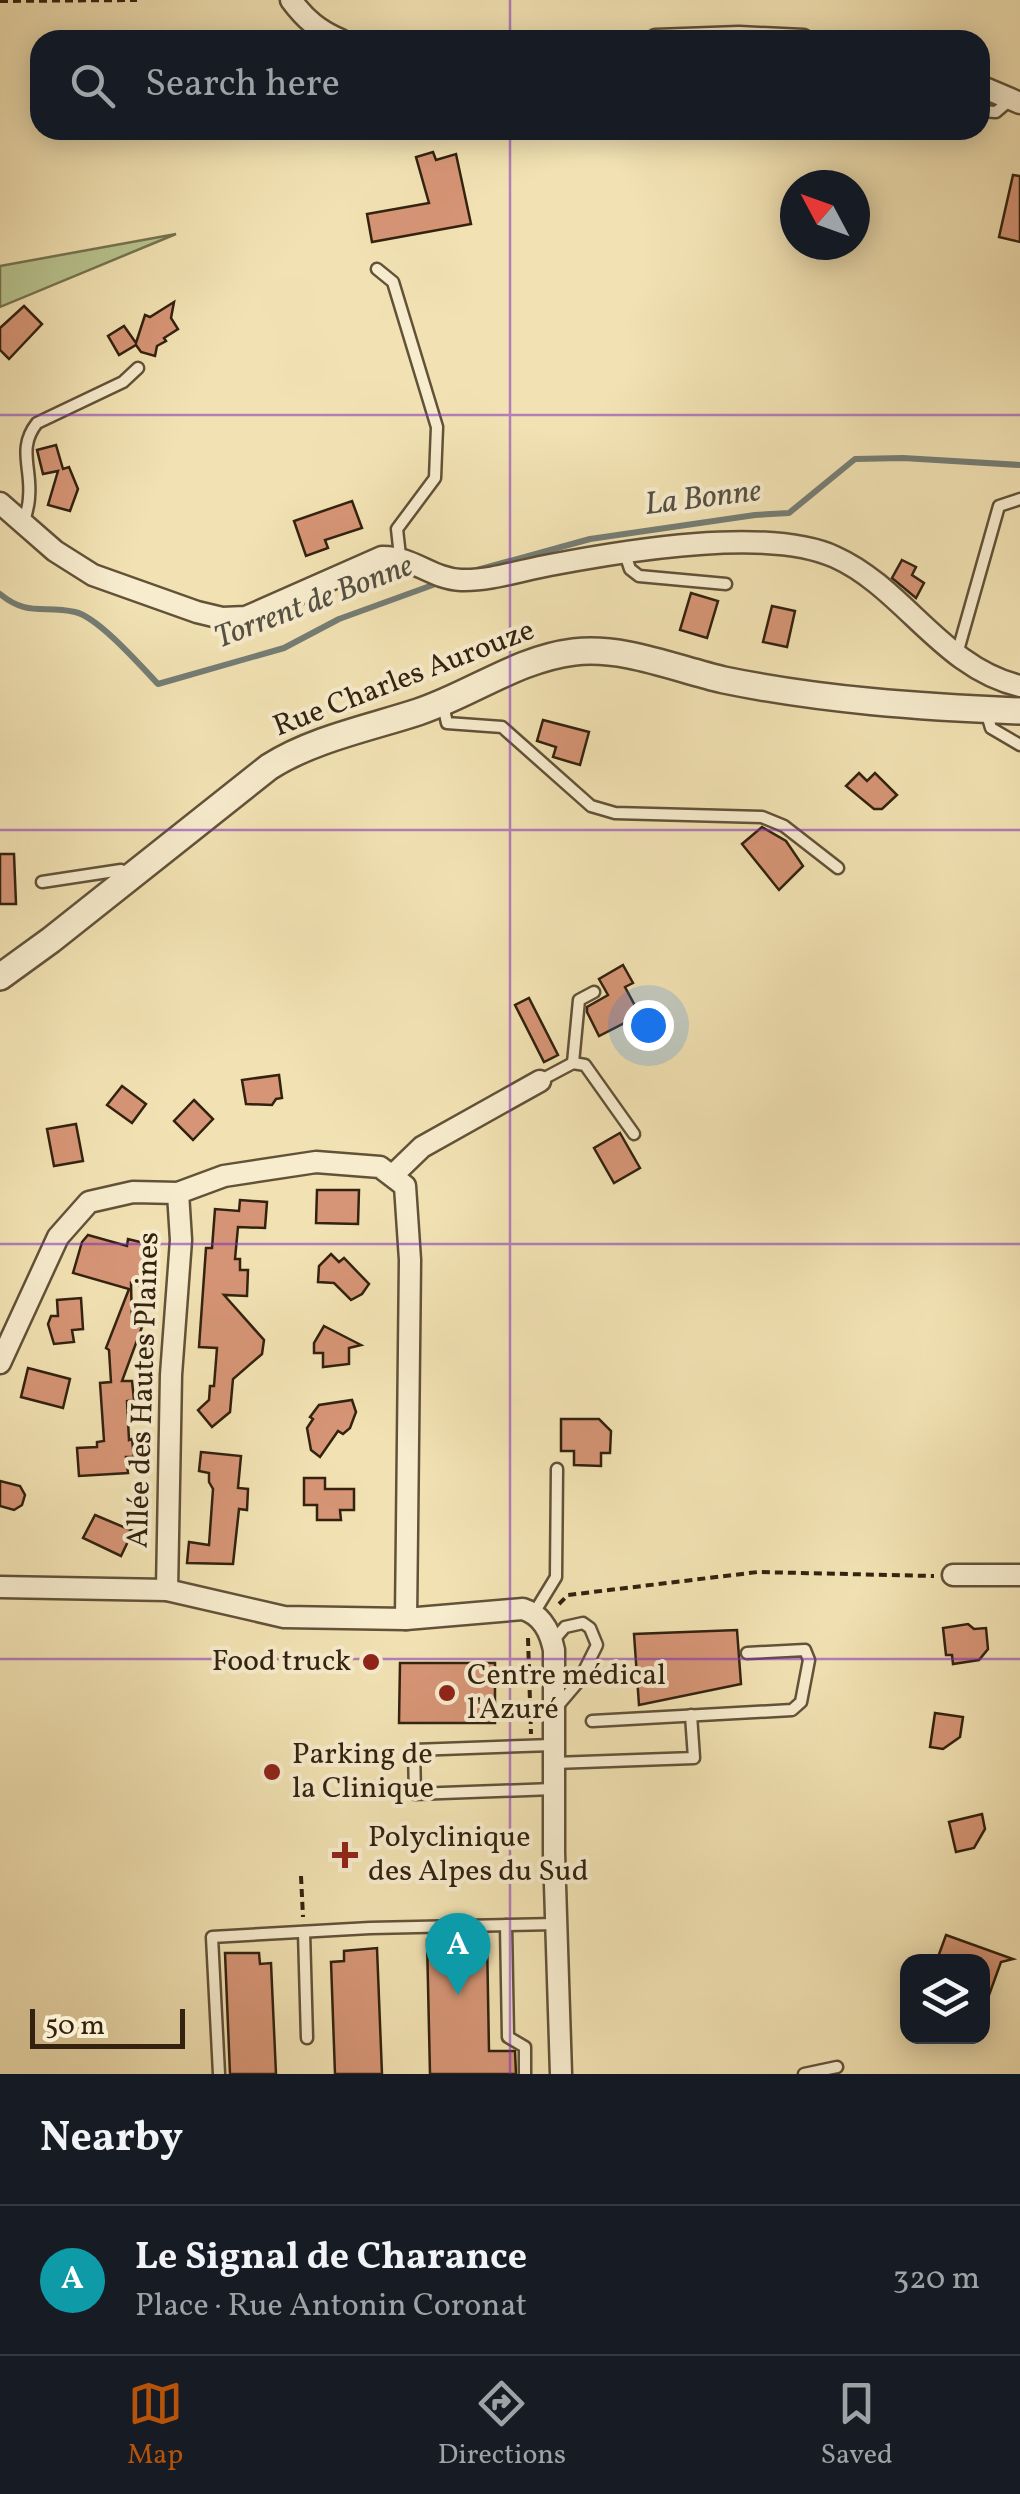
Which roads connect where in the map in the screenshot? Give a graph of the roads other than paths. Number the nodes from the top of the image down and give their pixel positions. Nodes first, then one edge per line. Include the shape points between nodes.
1 (291, 0) edge
2 (320, 30) edge
3 (990, 90) edge
4 (1016, 101) edge
5 (990, 112) edge
6 (377, 269) dead end
7 (138, 368) dead end
8 (1020, 498) edge
9 (0, 503) edge
10 (24, 523) junction
11 (624, 550) junction
12 (400, 556) junction
13 (726, 584) dead end
14 (957, 655) junction
15 (1020, 686) edge
16 (442, 704) junction
17 (986, 710) junction
18 (1020, 711) edge
19 (1020, 745) edge
20 (838, 868) dead end
21 (131, 876) junction
22 (42, 882) dead end
23 (33, 953) junction
24 (0, 962) edge
25 (0, 977) edge
26 (594, 992) dead end
27 (573, 1063) junction
28 (540, 1081) joint
29 (634, 1134) dead end
30 (393, 1175) junction
31 (178, 1193) junction
32 (0, 1363) edge
33 (558, 1470) dead end
34 (1020, 1574) edge
35 (954, 1575) road end
36 (0, 1587) edge
37 (167, 1590) junction
38 (538, 1617) junction
39 (406, 1619) junction
40 (552, 1642) junction
41 (747, 1654) dead end
42 (552, 1712) junction
43 (691, 1715) junction
44 (592, 1720) dead end
45 (552, 1754) junction
46 (553, 1790) junction
47 (556, 1924) junction
48 (506, 1925) junction
49 (304, 1932) junction
50 (308, 2038) dead end
51 (837, 2066) dead end
52 (219, 2074) edge
53 (526, 2074) edge
54 (561, 2074) edge
55 (804, 2074) edge

1 - 2 street
3 - 4 street
4 - 5 lane
6 - 12 lane via 393,282 438,427 435,478 398,529
7 - 10 lane via 123,382 37,423 24,448 30,494
8 - 14 lane via 999,506
9 - 10 street
10 - 12 street via 93,575 222,618 246,617 382,557
11 - 12 street via 458,580
11 - 13 lane via 639,576
11 - 14 street via 773,543 808,548 865,575
14 - 15 street
16 - 17 street, Rue Charles Aurouze via 508,670 578,652 780,688
16 - 20 lane via 447,722 502,727 591,806 615,814 762,817
16 - 21 street, Rue Charles Aurouze via 293,751
17 - 18 street, Rue Charles Aurouze
17 - 19 lane via 991,728
21 - 22 lane via 121,870
21 - 23 street, Rue Charles Aurouze
23 - 24 lane via 18,950
23 - 25 street, Rue Charles Aurouze
26 - 27 lane via 579,1000
27 - 28 lane
27 - 29 lane via 585,1065
28 - 30 street via 422,1147
30 - 31 street via 380,1167 316,1162 224,1176
30 - 39 street via 404,1186 410,1260
31 - 32 street via 133,1192 88,1202 58,1237
31 - 37 street, Allée des Hautes Plaines
33 - 38 lane via 556,1577
34 - 35 street
36 - 37 street
37 - 39 street via 284,1617
38 - 39 street via 523,1609
38 - 40 street
40 - 42 street
40 - 42 lane via 565,1628 583,1623 597,1645 579,1681
41 - 43 lane via 805,1650 801,1702 792,1710
42 - 45 street
43 - 44 lane
43 - 45 lane via 694,1758
45 - 46 street
45 - 46 lane via 414,1750 415,1794
46 - 47 street
47 - 48 lane
47 - 54 street
48 - 49 lane
48 - 53 lane via 508,2037 525,2047
49 - 50 lane
49 - 52 lane via 212,1936
51 - 55 lane

